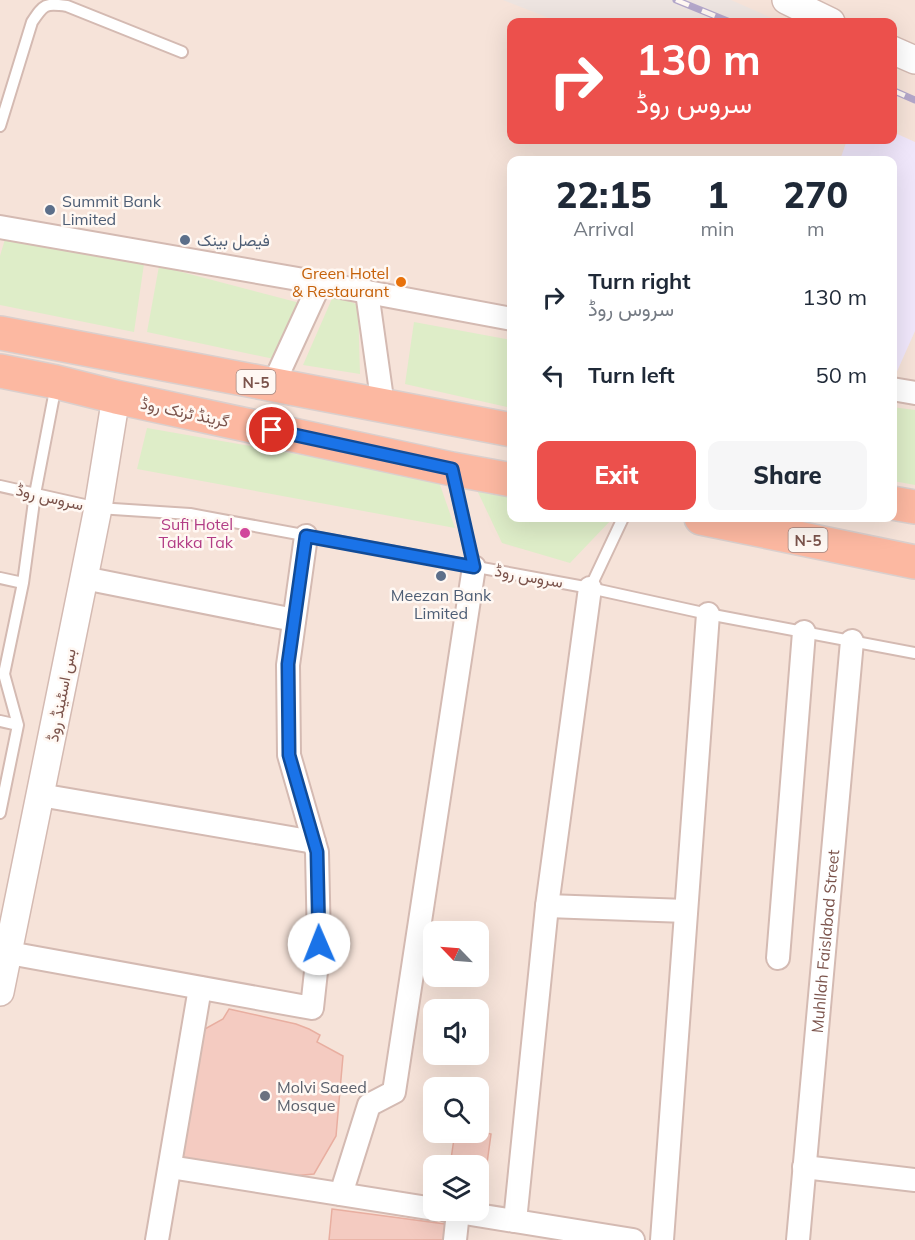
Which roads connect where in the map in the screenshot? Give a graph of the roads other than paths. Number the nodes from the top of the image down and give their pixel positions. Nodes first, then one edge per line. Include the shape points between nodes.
1 (786, 0) edge
2 (823, 18) edge
3 (182, 51) dead end
4 (897, 52) edge
5 (915, 60) edge
6 (0, 126) edge
7 (0, 227) edge
8 (320, 283) junction
9 (368, 292) junction
10 (507, 318) edge
11 (0, 333) edge
12 (0, 371) edge
13 (56, 382) junction
14 (273, 385) junction
15 (897, 390) edge
16 (915, 393) edge
17 (116, 397) junction
18 (383, 406) junction
19 (507, 429) edge
20 (452, 469) junction
21 (507, 479) edge
22 (0, 486) edge
23 (35, 494) junction
24 (897, 503) edge
25 (915, 507) edge
26 (98, 508) junction
27 (621, 522) edge
28 (741, 522) edge
29 (792, 527) edge
30 (306, 536) junction
31 (915, 562) edge
32 (474, 567) junction
33 (0, 578) edge
34 (84, 578) junction
35 (23, 583) junction
36 (590, 588) junction
37 (708, 614) junction
38 (294, 620) junction
39 (804, 632) junction
40 (852, 641) junction
41 (915, 653) edge
42 (0, 721) edge
43 (18, 724) junction
44 (40, 795) junction
45 (0, 813) edge
46 (314, 842) junction
47 (547, 906) junction
48 (686, 911) junction
49 (9, 954) junction
50 (778, 958) dead end
51 (200, 988) junction
52 (0, 992) edge
53 (170, 1167) junction
54 (804, 1167) junction
55 (915, 1180) edge
56 (341, 1194) junction
57 (423, 1207) edge
58 (489, 1217) edge
59 (453, 1221) edge
60 (515, 1221) junction
61 (157, 1240) edge
62 (455, 1240) edge
63 (627, 1240) edge
64 (662, 1240) edge
65 (798, 1240) edge

1 - 2 street
3 - 6 lane via 67,6 51,4 41,9 32,22
4 - 5 street
7 - 8 street
8 - 9 street
8 - 14 street
9 - 10 street
9 - 18 street
11 - 14 highway, N-5
12 - 13 highway, گرینڈ ٹرنک روڈ
13 - 17 highway, گرینڈ ٹرنک روڈ
13 - 23 lane
14 - 18 highway, N-5
15 - 16 street
17 - 20 highway, گرینڈ ٹرنک روڈ
17 - 26 street, بس اسٹینڈ روڈ
18 - 19 highway, N-5
20 - 21 highway, گرینڈ ٹرنک روڈ
20 - 32 lane
22 - 23 lane, سروس روڈ
23 - 26 lane, سروس روڈ
23 - 35 lane
24 - 25 highway
26 - 30 lane, سروس روڈ via 189,514
26 - 34 street, بس اسٹینڈ روڈ
27 - 36 lane
28 - 29 highway, N-5
29 - 31 highway, N-5
30 - 32 lane, سروس روڈ
30 - 38 street
32 - 36 lane, سروس روڈ
32 - 56 street via 394,1092 369,1105
33 - 35 lane
34 - 38 street
34 - 44 street, بس اسٹینڈ روڈ
35 - 43 lane via 4,674
36 - 37 lane, سروس روڈ
36 - 47 street
37 - 39 lane, سروس روڈ
37 - 48 street
38 - 46 street via 288,664 289,755
39 - 40 lane, سروس روڈ
39 - 50 street
40 - 41 lane, سروس روڈ
40 - 54 street, Muhllah Faislabad Street
42 - 43 lane
43 - 45 lane
44 - 46 street
44 - 49 street, بس اسٹینڈ روڈ
46 - 51 street via 319,944 312,1008
47 - 48 street
47 - 60 street
48 - 64 street
49 - 51 street
49 - 52 street, بس اسٹینڈ روڈ
51 - 53 street
53 - 56 street
53 - 61 street
54 - 55 street
54 - 65 street, Muhllah Faislabad Street
56 - 57 street
58 - 60 street
59 - 62 street
60 - 63 street

